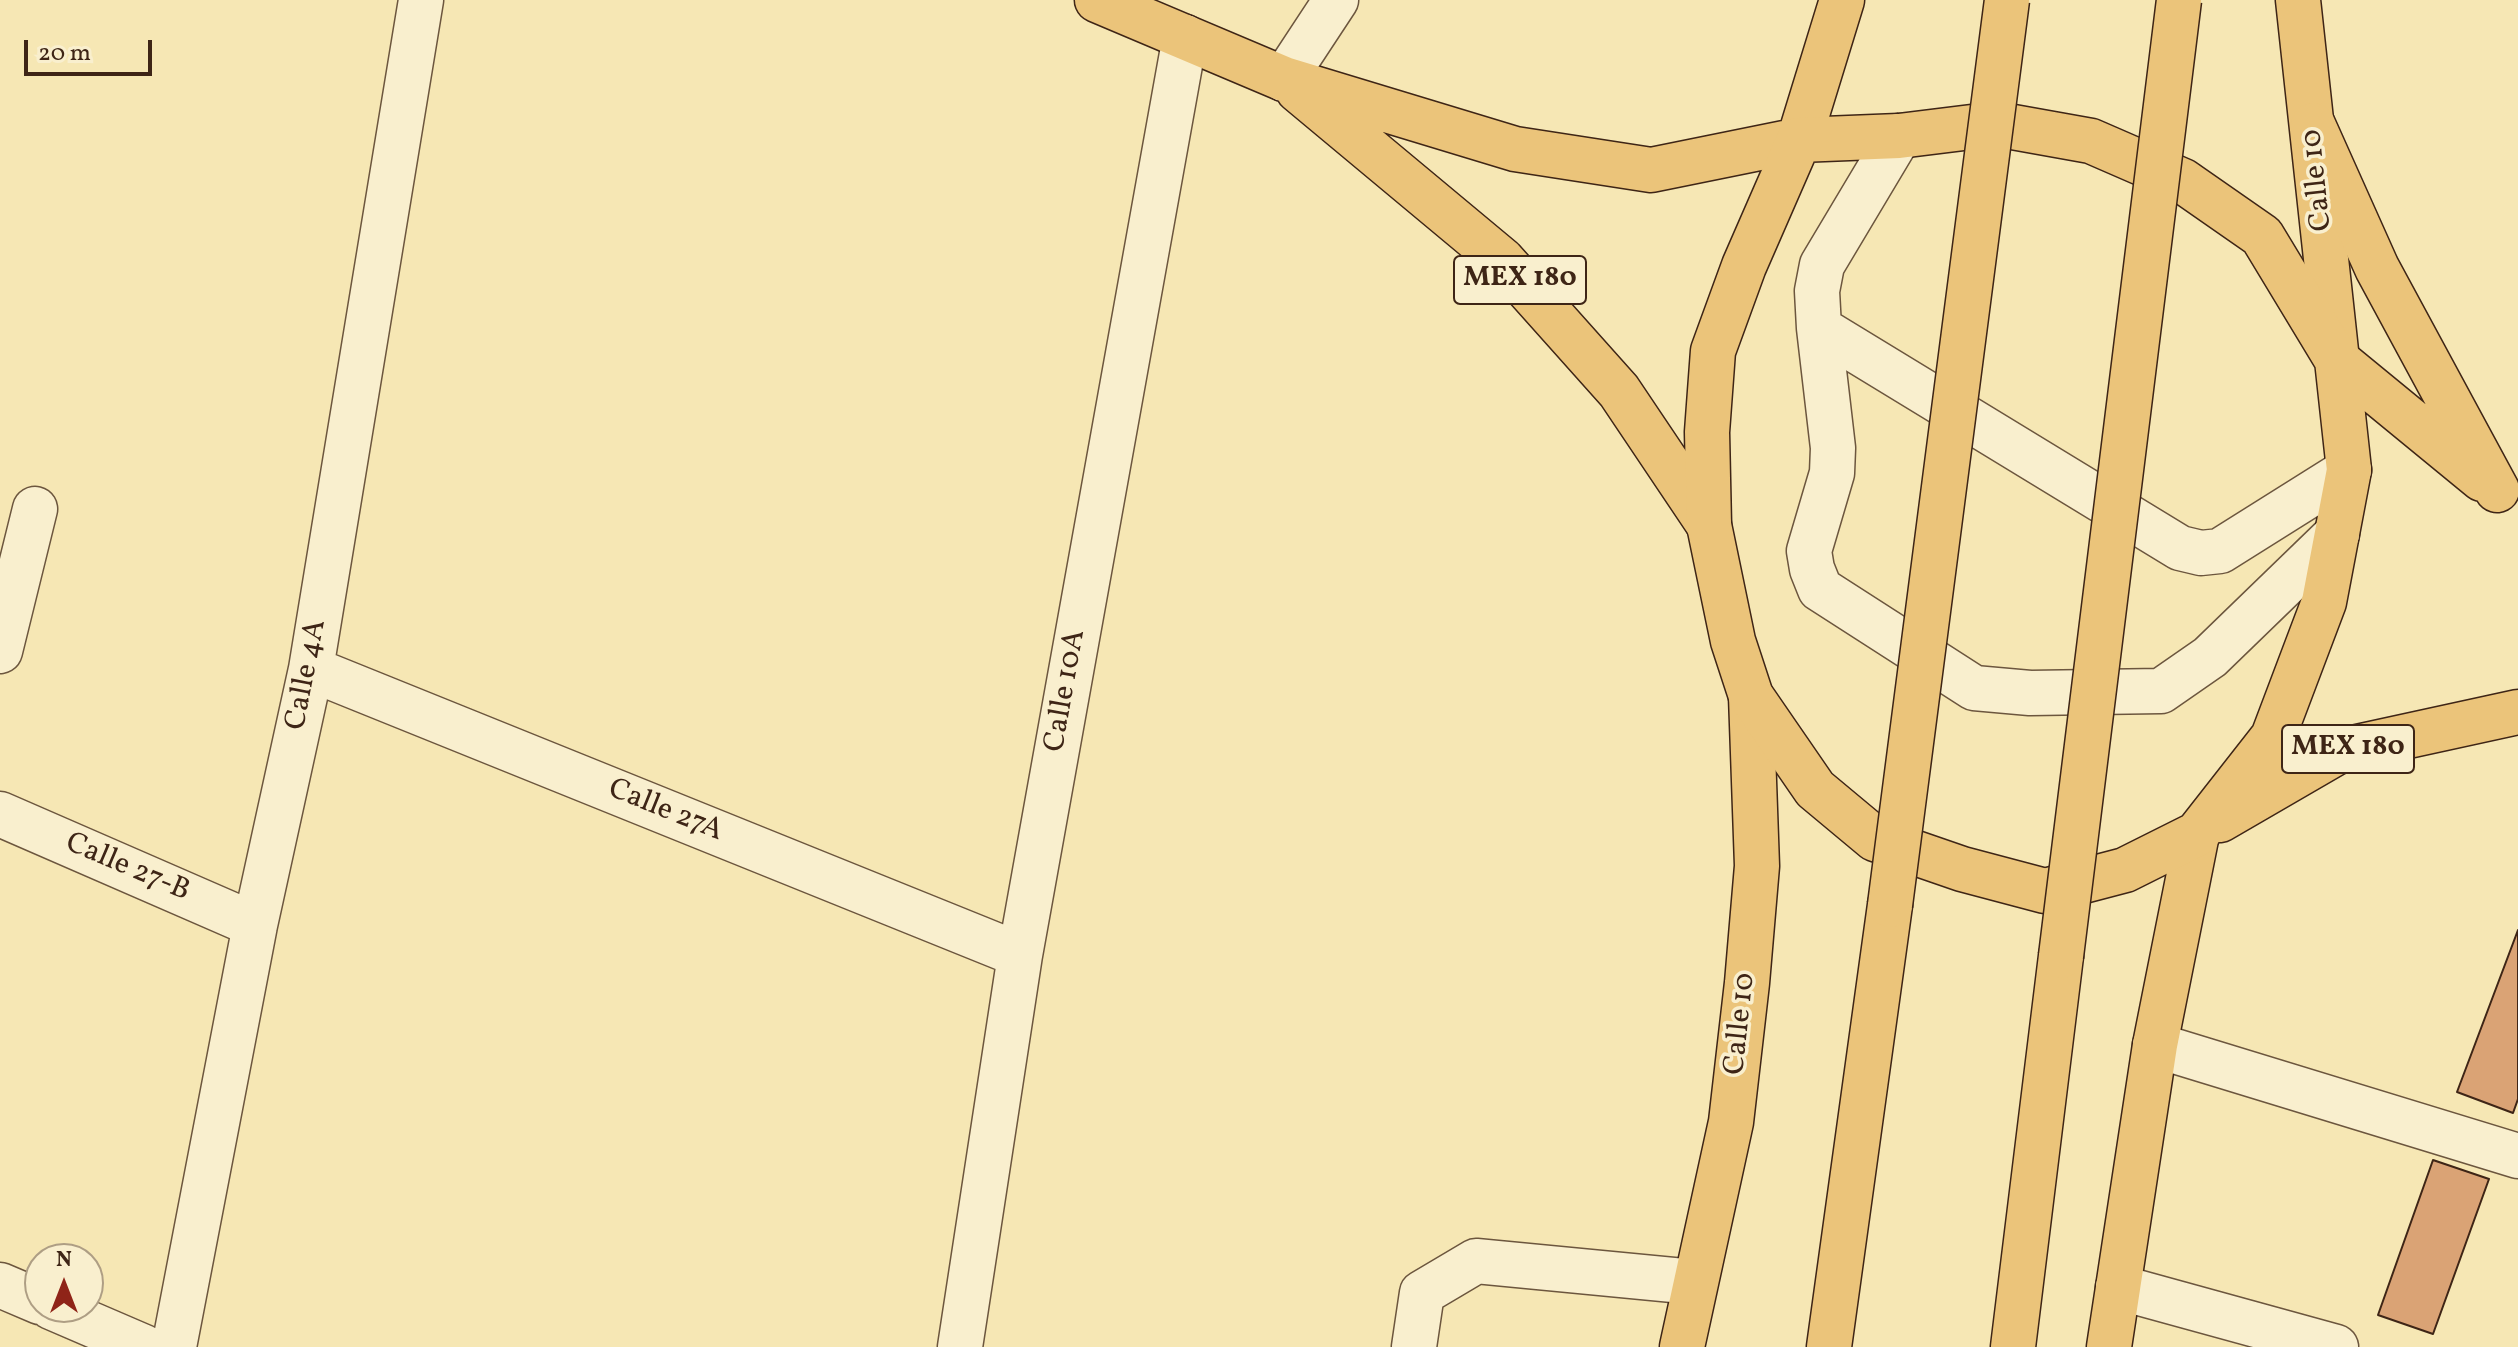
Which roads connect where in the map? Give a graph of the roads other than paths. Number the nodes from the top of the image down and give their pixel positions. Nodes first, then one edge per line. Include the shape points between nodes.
1 (421, 0) edge
2 (1097, 0) edge
3 (1336, 0) edge
4 (1842, 0) edge
5 (2007, 0) edge
6 (2179, 0) edge
7 (2298, 0) edge
8 (1185, 37) junction
9 (1284, 79) junction
10 (2313, 125) junction
11 (1899, 136) junction
12 (1799, 140) junction
13 (1819, 328) junction
14 (2337, 360) junction
15 (2349, 470) junction
16 (2507, 499) edge
17 (35, 509) dead end
18 (1709, 525) junction
19 (2337, 534) junction
20 (0, 651) edge
21 (311, 669) junction
22 (1751, 696) junction
23 (2518, 712) edge
24 (0, 814) edge
25 (2197, 834) junction
26 (255, 925) junction
27 (1020, 955) junction
28 (2155, 1045) junction
29 (2518, 1156) edge
30 (1694, 1282) junction
31 (0, 1285) edge
32 (2118, 1287) junction
33 (24, 1295) edge
34 (88, 1323) edge
35 (144, 1347) edge
36 (174, 1347) edge
37 (960, 1347) edge
38 (1414, 1347) edge
39 (1682, 1347) edge
40 (1829, 1347) edge
41 (2013, 1347) edge
42 (2109, 1347) edge
43 (2336, 1347) edge

1 - 21 street, Calle 4A
2 - 8 main road, MEX 180
3 - 9 street
4 - 12 main road
5 - 40 main road, bridge
6 - 41 main road, bridge
7 - 10 main road, Calle 10
8 - 9 main road, MEX 180
8 - 27 street, Calle 10A
9 - 12 main road, MEX 180 via 1515,149 1651,170
9 - 18 main road, MEX 180 via 1502,260 1619,391
10 - 14 main road, Calle 10
10 - 16 main road via 2377,268
11 - 12 main road
11 - 13 street via 1822,265
11 - 14 main road via 1996,124 2091,141 2183,181 2262,236
12 - 18 main road via 1713,351 1707,432
13 - 15 street via 2180,548 2220,551
13 - 19 street via 1833,448 1832,473 1809,551 1820,589 1974,688 2030,693 2161,691 2210,657
14 - 15 main road, Calle 10
14 - 16 main road
15 - 19 main road, Calle 10
17 - 20 street
18 - 22 main road via 1733,641
19 - 25 main road, Calle 10 via 2324,602 2273,737
21 - 26 street, Calle 4A
21 - 27 street, Calle 27A
22 - 25 main road via 1815,789 1875,839 1962,869 2045,891 2125,870
22 - 30 main road, Calle 10 via 1757,866 1747,983 1731,1122
23 - 25 main road, MEX 180 via 2339,751
24 - 26 street, Calle 27-B
25 - 28 main road
26 - 36 street, Calle 4A
27 - 37 street, Calle 10A
28 - 29 street
28 - 32 main road
30 - 38 street via 1476,1261 1422,1293
30 - 39 main road, Calle 10
31 - 33 street
32 - 42 main road
32 - 43 street
34 - 35 street

